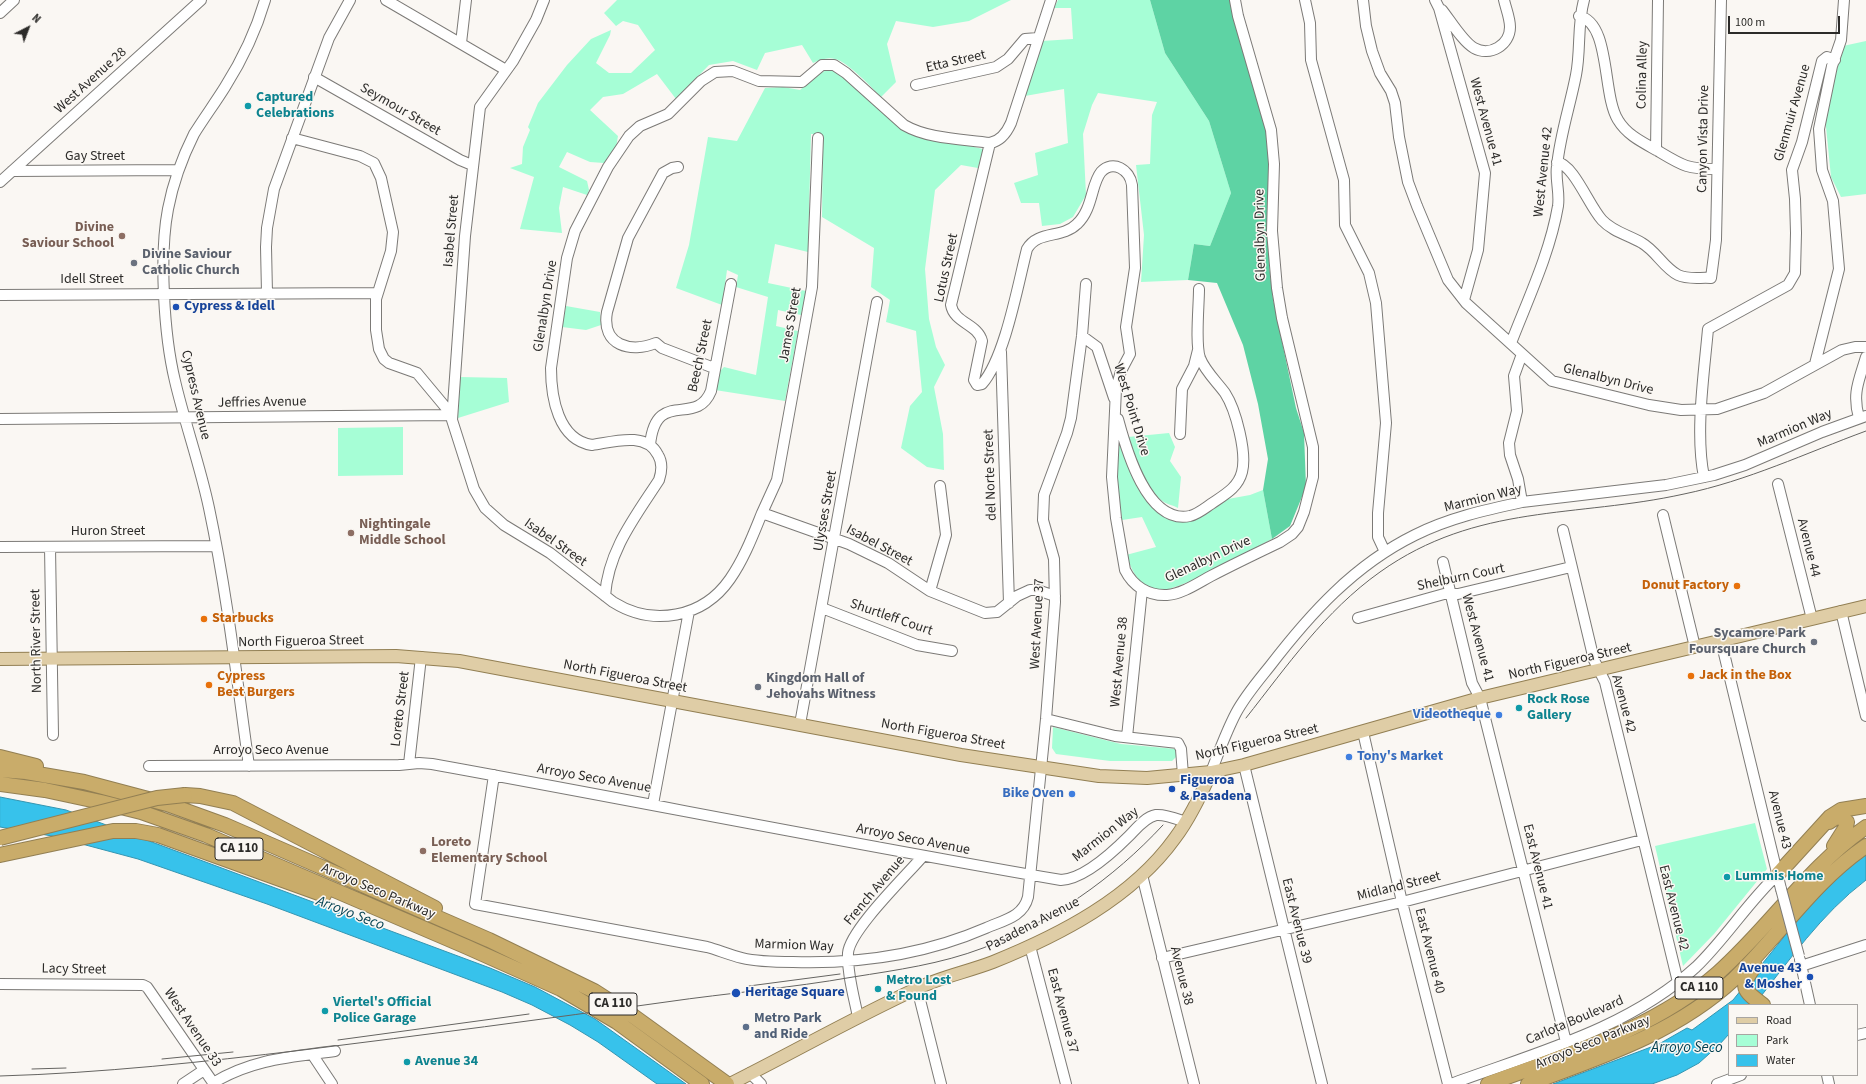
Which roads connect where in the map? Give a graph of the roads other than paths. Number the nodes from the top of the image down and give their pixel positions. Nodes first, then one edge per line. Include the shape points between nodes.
1 (14, 0) edge
2 (201, 0) edge
3 (264, 0) edge
4 (350, 0) edge
5 (386, 0) edge
6 (466, 0) edge
7 (544, 0) edge
8 (1051, 0) edge
9 (1235, 0) edge
10 (1305, 0) edge
11 (1363, 0) edge
12 (1435, 0) edge
13 (1504, 0) edge
14 (1584, 0) edge
15 (1658, 0) edge
16 (1721, 0) edge
17 (1844, 0) edge
18 (0, 13) edge
19 (1579, 16) junction
20 (1038, 38) junction
21 (461, 43) junction
22 (1835, 60) junction
23 (506, 70) junction
24 (314, 77) junction
25 (916, 85) dead end
26 (292, 138) junction
27 (818, 138) dead end
28 (990, 143) junction
29 (1656, 150) junction
30 (1557, 162) junction
31 (472, 165) junction
32 (678, 167) dead end
33 (1717, 169) junction
34 (178, 170) junction
35 (12, 171) junction
36 (0, 182) edge
37 (730, 284) dead end
38 (1086, 284) dead end
39 (1199, 289) dead end
40 (377, 292) junction
41 (267, 293) junction
42 (165, 294) junction
43 (0, 295) edge
44 (1464, 300) junction
45 (877, 302) dead end
46 (1082, 336) junction
47 (1511, 343) junction
48 (1000, 346) junction
49 (1866, 347) edge
50 (1198, 350) junction
51 (1522, 354) junction
52 (1866, 357) edge
53 (1815, 364) junction
54 (714, 368) junction
55 (1116, 405) junction
56 (1701, 410) junction
57 (452, 415) junction
58 (185, 417) junction
59 (1862, 417) edge
60 (0, 419) edge
61 (1180, 434) dead end
62 (650, 445) junction
63 (1704, 478) junction
64 (1778, 484) dead end
65 (940, 486) dead end
66 (1522, 502) junction
67 (762, 513) junction
68 (1663, 515) dead end
69 (1563, 530) dead end
70 (835, 538) junction
71 (216, 546) junction
72 (0, 547) edge
73 (50, 547) junction
74 (1385, 552) junction
75 (1443, 562) dead end
76 (1571, 566) junction
77 (930, 590) junction
78 (1142, 590) junction
79 (1451, 594) junction
80 (605, 596) junction
81 (1055, 596) junction
82 (1009, 602) junction
83 (1866, 606) edge
84 (822, 608) junction
85 (690, 611) junction
86 (1841, 612) junction
87 (1358, 618) dead end
88 (1812, 619) junction
89 (1721, 641) junction
90 (1695, 647) junction
91 (952, 651) dead end
92 (421, 657) junction
93 (233, 658) junction
94 (0, 659) edge
95 (51, 659) junction
96 (1600, 671) junction
97 (1480, 698) junction
98 (673, 700) junction
99 (1866, 716) edge
100 (1046, 719) junction
101 (800, 724) junction
102 (1363, 732) junction
103 (53, 735) dead end
104 (1127, 737) junction
105 (0, 758) edge
106 (409, 764) junction
107 (1244, 765) junction
108 (149, 766) dead end
109 (249, 766) junction
110 (1041, 767) junction
111 (0, 770) edge
112 (1210, 772) junction
113 (494, 775) junction
114 (1183, 775) junction
115 (84, 782) junction
116 (0, 784) edge
117 (653, 804) junction
118 (1866, 806) edge
119 (1186, 822) junction
120 (1866, 826) edge
121 (1816, 832) junction
122 (0, 838) edge
123 (1642, 840) junction
124 (1866, 846) edge
125 (1, 855) edge
126 (923, 856) junction
127 (1524, 871) junction
128 (1814, 871) junction
129 (1030, 874) junction
130 (1778, 874) junction
131 (1142, 875) junction
132 (1402, 902) junction
133 (456, 926) junction
134 (1284, 930) junction
135 (1774, 937) junction
136 (1866, 945) edge
137 (1030, 946) junction
138 (467, 947) junction
139 (1162, 958) junction
140 (848, 962) junction
141 (1801, 966) junction
142 (1678, 982) junction
143 (0, 984) edge
144 (147, 987) joint
145 (917, 988) junction
146 (1742, 988) junction
147 (1760, 1004) edge
148 (1810, 1004) edge
149 (1695, 1010) junction
150 (858, 1017) junction
151 (1566, 1042) junction
152 (335, 1051) dead end
153 (312, 1054) junction
154 (204, 1070) junction
155 (750, 1073) junction
156 (1738, 1076) edge
157 (213, 1083) edge
158 (732, 1083) edge
159 (183, 1084) edge
160 (332, 1084) edge
161 (702, 1084) edge
162 (761, 1084) edge
163 (941, 1084) edge
164 (1066, 1084) edge
165 (1194, 1084) edge
166 (1322, 1084) edge
167 (1448, 1084) edge
168 (1451, 1084) edge
169 (1488, 1084) edge
170 (1528, 1084) edge
171 (1717, 1084) edge

1 - 18 street
2 - 35 street, West Avenue 28
3 - 34 street, Cypress Avenue via 239,63 193,136
4 - 24 street via 329,38
5 - 21 street
6 - 21 street
7 - 23 street, Isabel Street via 525,40
8 - 20 street
9 - 78 street, Glenalbyn Drive via 1271,130 1274,164 1272,231 1276,288 1313,447 1313,478 1298,527 1280,542 1177,593 1160,595
10 - 74 street via 1310,23 1311,60 1344,180 1345,225 1369,273 1376,303 1386,423 1378,537
11 - 44 street, Glenalbyn Drive via 1372,51 1380,73 1391,91 1408,182 1448,280
12 - 13 street via 1468,44 1487,51 1504,43 1510,31
12 - 44 street, West Avenue 41 via 1485,173 1478,250
14 - 19 street, West Avenue 42
15 - 29 street, Colina Alley
16 - 33 street, Canyon Vista Drive
17 - 22 street via 1841,40
19 - 29 street via 1586,17 1597,31 1613,110 1617,118 1630,135
19 - 30 street, West Avenue 42 via 1576,75 1560,136
20 - 25 street, Etta Street via 1025,39 1008,59 996,67
20 - 28 street via 1008,128 996,142
21 - 23 street
22 - 53 street via 1819,129 1822,170 1833,201 1839,269
22 - 56 street, Glenmuir Avenue via 1827,57 1822,61 1802,142 1792,170 1796,233 1794,275 1788,285 1708,329
23 - 31 street, Isabel Street via 480,106
24 - 26 street
24 - 31 street, Seymour Street
26 - 40 street via 369,159 378,169 393,232 390,257
26 - 41 street via 270,208 266,247
27 - 67 street, James Street via 812,287 777,480
28 - 48 street, Lotus Street via 951,305 952,312 981,336 974,380 977,386 987,379
28 - 62 street, Glenalbyn Drive via 912,130 834,65 822,65 802,82 759,81 733,71 715,72 704,79 668,114 640,126 629,136 608,166 575,231 567,258 551,381 556,406 567,431 584,444 640,440
29 - 33 street via 1690,168
30 - 33 street, Canyon Vista Drive via 1564,163 1571,171 1591,206 1609,226 1642,242 1679,275 1687,277 1711,278 1716,240
30 - 47 street, West Avenue 42 via 1559,196 1556,214
31 - 57 street, Isabel Street
32 - 54 street via 663,173 628,238 607,312 606,325 611,336 622,345 635,348 656,343 662,348
34 - 35 street, Gay Street
34 - 42 street, Cypress Avenue via 167,212 165,231
35 - 36 street, West Avenue 28
37 - 54 street, Beech Street
38 - 46 street, West Avenue 37
39 - 50 street, West Point Drive
40 - 41 street, Idell Street
40 - 57 street via 375,310 380,354 389,363 417,373
41 - 42 street, Idell Street
42 - 43 street, Idell Street
42 - 58 street, Cypress Avenue via 171,358
44 - 47 street, Glenalbyn Drive
45 - 70 street, Ulysses Street
46 - 55 street, West Point Drive via 1097,347
46 - 81 street, West Avenue 37 via 1068,428 1044,495 1043,520 1054,559
47 - 51 street, Glenalbyn Drive
48 - 55 street via 1030,243 1035,239 1062,233 1076,225 1089,208 1100,174 1108,168 1120,167 1132,180 1136,254 1126,327 1130,354 1118,380
48 - 82 street, del Norte Street
49 - 53 street, Glenalbyn Drive via 1842,350
50 - 55 street, West Point Drive via 1203,364 1226,395 1242,446 1243,470 1237,484 1231,490 1188,516 1161,508 1134,467
50 - 61 street via 1194,366 1182,389
51 - 56 street, Glenalbyn Drive via 1552,381 1649,405
51 - 66 street via 1514,376 1517,411 1509,451
52 - 59 street via 1855,393 1855,406
53 - 56 street, Glenalbyn Drive via 1764,393 1717,409
54 - 62 street, Beech Street via 707,400 702,405 674,411 657,419
55 - 78 street via 1112,477 1121,552 1129,578
56 - 63 street
57 - 58 street, Jeffries Avenue
57 - 80 street, Isabel Street via 474,489 485,508 504,525 550,553
58 - 60 street, Jeffries Avenue
58 - 71 street, Cypress Avenue via 209,508
59 - 63 street, Marmion Way via 1745,465
62 - 80 street via 660,459 661,473 613,556
63 - 66 street, Marmion Way
64 - 88 street, Avenue 44
65 - 77 street via 946,535
66 - 74 street, Marmion Way via 1440,524
67 - 70 street, Isabel Street
67 - 85 street, Isabel Street via 730,579 712,598
68 - 90 street
69 - 76 street, Avenue 42
70 - 77 street, Isabel Street via 869,553
70 - 84 street, Ulysses Street
71 - 73 street, Huron Street
71 - 93 street, Cypress Avenue via 225,591
72 - 73 street, Huron Street
73 - 95 street, North River Street
74 - 112 street, Marmion Way via 1343,583 1297,631 1236,713
75 - 79 street, West Avenue 41
76 - 79 street, Shelburn Court
76 - 96 street, Avenue 42 via 1594,660
77 - 82 street, Isabel Street via 985,613 997,612
78 - 104 street, West Avenue 38
79 - 87 street, Shelburn Court
79 - 97 street, West Avenue 41 via 1473,686
80 - 85 street, Isabel Street via 622,608 644,616 666,617
81 - 82 street, Isabel Street via 1030,590
81 - 100 street, West Avenue 37
83 - 86 main road, North Figueroa Street
84 - 91 street, Shurtleff Court via 917,645
84 - 101 street, Ulysses Street
85 - 98 street
86 - 88 main road, North Figueroa Street
86 - 99 street
88 - 89 main road, North Figueroa Street
89 - 90 main road, North Figueroa Street
89 - 130 street, Avenue 43
90 - 96 main road, North Figueroa Street
92 - 93 main road, North Figueroa Street
92 - 98 main road, North Figueroa Street via 458,661
92 - 106 street, Loreto Street
93 - 95 main road, North Figueroa Street
93 - 109 street, Cypress Avenue
94 - 95 main road, North Figueroa Street
95 - 103 street, North River Street
96 - 97 main road, North Figueroa Street
96 - 123 street, Avenue 42 via 1605,682
97 - 102 main road, North Figueroa Street
97 - 127 street, East Avenue 41
98 - 101 main road, North Figueroa Street
98 - 117 street
100 - 104 street, North Figueroa Street
100 - 110 street, West Avenue 37
101 - 110 main road, North Figueroa Street via 961,755
102 - 107 main road, North Figueroa Street
102 - 132 street, East Avenue 40
104 - 114 street, North Figueroa Street via 1178,743 1181,749
105 - 115 highway via 30,764
106 - 109 street, Arroyo Seco Avenue
106 - 113 street, Arroyo Seco Avenue via 432,764
107 - 112 main road, North Figueroa Street
107 - 134 street, East Avenue 39
108 - 109 street, Arroyo Seco Avenue
110 - 114 main road, North Figueroa Street via 1124,778
110 - 129 street, West Avenue 37
111 - 115 highway, Arroyo Seco Parkway / CA 110
112 - 114 main road, North Figueroa Street
112 - 119 main road, Pasadena Avenue
113 - 117 street, Arroyo Seco Avenue
113 - 140 street, Marmion Way via 475,904 707,947 743,958 770,962
115 - 133 highway, Arroyo Seco Parkway / CA 110 via 167,804 225,825
116 - 138 highway, Arroyo Seco Parkway / CA 110 via 52,791 141,812 206,835
117 - 126 street, Arroyo Seco Avenue
118 - 121 highway via 1841,810 1830,817
119 - 129 street, Marmion Way via 1156,815 1148,818 1119,846 1068,880
119 - 131 main road, Pasadena Avenue via 1170,845
120 - 128 highway, Arroyo Seco Parkway / CA 110
121 - 128 highway via 1835,818 1841,817 1847,822 1841,837
121 - 130 highway
122 - 133 highway, bridge via 157,798 185,795 215,798 233,803 433,907
123 - 127 street, Midland Street
123 - 142 street, East Avenue 42
124 - 135 highway, Arroyo Seco Parkway / CA 110 via 1823,882
125 - 138 highway via 113,831 136,831 158,835
126 - 129 street, Arroyo Seco Avenue
126 - 140 street, French Avenue via 858,931 850,943
127 - 132 street, Midland Street
127 - 151 street, East Avenue 41
128 - 169 highway, Arroyo Seco Parkway / CA 110 via 1736,956 1682,1001 1624,1033
129 - 140 street, Marmion Way via 1026,906 1012,917 979,931 913,951
130 - 141 street, Avenue 43, bridge
130 - 142 street, Carlota Boulevard via 1714,949
131 - 137 main road, Pasadena Avenue via 1098,908
131 - 139 street, Avenue 38
132 - 134 street, Midland Street
132 - 167 street, East Avenue 40
133 - 158 highway, Arroyo Seco Parkway / CA 110 via 594,991
134 - 139 street, Midland Street
134 - 166 street, East Avenue 39
135 - 146 highway
135 - 149 highway, Arroyo Seco Parkway / CA 110 via 1733,979
136 - 141 street
137 - 145 main road, Pasadena Avenue via 991,963
137 - 164 street, East Avenue 37
138 - 161 highway, Arroyo Seco Parkway / CA 110 via 567,993 616,1022
139 - 165 street, Avenue 38
140 - 150 street, French Avenue
141 - 148 street, Avenue 43
142 - 151 street, Carlota Boulevard via 1636,1010
143 - 144 street, Lacy Street
144 - 154 street, West Avenue 33
145 - 150 main road, Pasadena Avenue
145 - 163 street
146 - 147 highway
146 - 149 highway
149 - 170 highway, Arroyo Seco Parkway / CA 110 via 1623,1048
150 - 155 main road, Pasadena Avenue
151 - 168 street, Carlota Boulevard
152 - 153 street
153 - 157 street via 255,1063
153 - 160 street
154 - 157 street, West Avenue 33
154 - 159 street
155 - 158 main road, Pasadena Avenue
155 - 162 street
156 - 171 street

